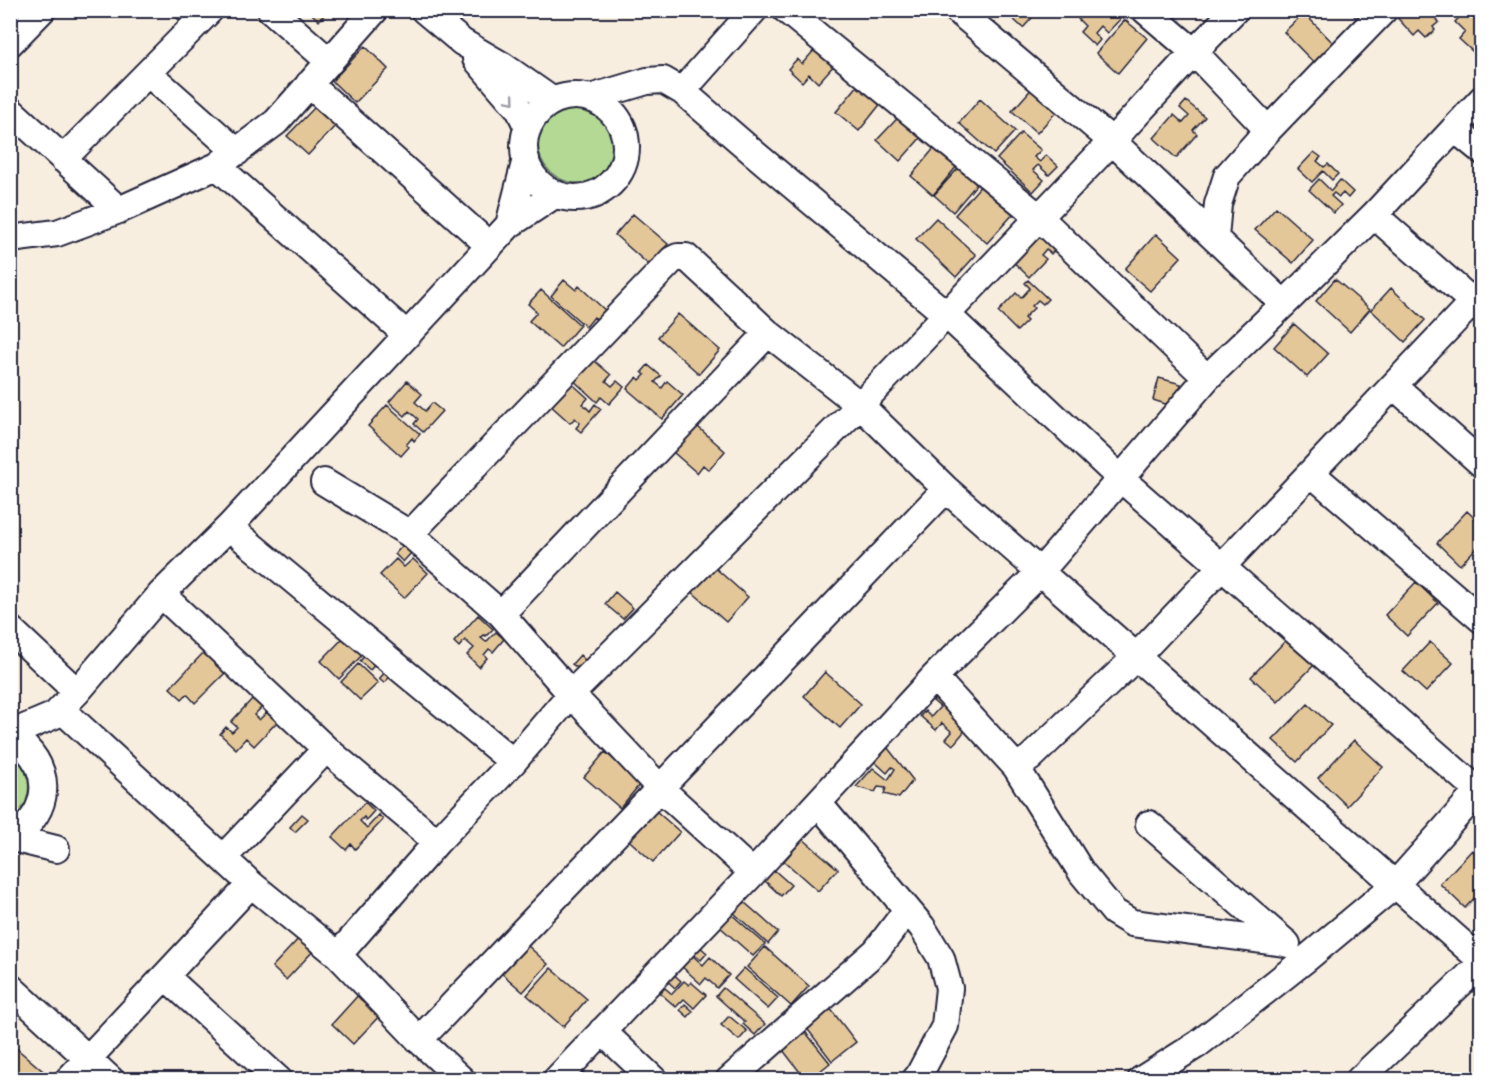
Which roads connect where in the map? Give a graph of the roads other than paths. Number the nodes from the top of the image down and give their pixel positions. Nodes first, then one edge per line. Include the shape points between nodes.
1 (42, 10) edge
2 (210, 10) edge
3 (271, 10) edge
4 (375, 10) edge
5 (424, 10) edge
6 (754, 10) edge
7 (786, 10) edge
8 (957, 10) edge
9 (1145, 10) edge
10 (1235, 10) edge
11 (1384, 10) edge
12 (462, 42) junction
13 (10, 43) edge
14 (1194, 52) junction
15 (330, 62) junction
16 (148, 73) junction
17 (647, 81) junction
18 (309, 84) junction
19 (682, 91) junction
20 (590, 98) junction
21 (1482, 99) edge
22 (553, 101) junction
23 (10, 110) edge
24 (622, 126) junction
25 (528, 128) junction
26 (1455, 129) junction
27 (1268, 130) junction
28 (1112, 141) junction
29 (1482, 151) edge
30 (63, 159) junction
31 (227, 159) junction
32 (526, 159) junction
33 (556, 194) junction
34 (119, 210) junction
35 (1374, 214) junction
36 (1039, 217) junction
37 (509, 225) junction
38 (1215, 238) junction
39 (10, 239) edge
40 (490, 246) junction
41 (1479, 301) edge
42 (1284, 304) junction
43 (947, 315) junction
44 (768, 333) junction
45 (407, 335) junction
46 (1207, 378) junction
47 (1394, 386) junction
48 (860, 405) junction
49 (1482, 464) edge
50 (1311, 473) junction
51 (1120, 478) junction
52 (324, 482) dead end
53 (946, 489) junction
54 (229, 527) junction
55 (410, 534) junction
56 (1221, 567) junction
57 (1040, 573) junction
58 (161, 594) junction
59 (501, 614) junction
60 (1482, 620) edge
61 (10, 629) edge
62 (1136, 657) junction
63 (934, 677) junction
64 (571, 694) junction
65 (64, 705) junction
66 (10, 736) edge
67 (326, 749) junction
68 (513, 762) junction
69 (38, 763) junction
70 (1016, 767) junction
71 (660, 788) junction
72 (1480, 791) edge
73 (818, 803) junction
74 (36, 816) junction
75 (1149, 824) dead end
76 (11, 838) edge
77 (436, 842) junction
78 (223, 858) junction
79 (753, 873) junction
80 (251, 884) junction
81 (1395, 885) junction
82 (907, 910) junction
83 (1286, 943) junction
84 (338, 955) junction
85 (1306, 959) junction
86 (1482, 962) edge
87 (165, 976) junction
88 (10, 987) edge
89 (602, 1031) junction
90 (419, 1040) junction
91 (87, 1058) junction
92 (68, 1080) edge
93 (111, 1080) edge
94 (279, 1080) edge
95 (462, 1080) edge
96 (556, 1080) edge
97 (654, 1080) edge
98 (729, 1080) edge
99 (915, 1080) edge
100 (1141, 1080) edge
101 (1359, 1080) edge

1 - 13 street
2 - 16 street
3 - 15 street
4 - 15 street
5 - 12 street
6 - 19 street
7 - 36 street
8 - 28 street
9 - 14 street
10 - 14 street
11 - 27 street
12 - 22 street
12 -> 25 street via 519,109
14 - 27 street
14 - 28 street
15 - 18 street
16 - 30 street
16 - 31 street
17 - 19 street via 663,80
17 - 20 street
17 - 24 street
18 - 31 street via 276,122
18 - 40 street
19 - 43 street
20 - 22 street via 571,96
20 - 24 street via 603,104
21 - 26 street
22 - 25 street via 538,112
23 - 30 street
24 - 33 street via 626,153 614,182 583,198
25 - 32 street
26 - 29 street
26 - 35 street
27 - 38 street via 1227,176 1218,204
28 - 36 street
28 - 38 street
30 - 34 street
31 - 34 street
31 - 45 street
32 - 33 street via 542,186
32 - 37 street
33 - 37 street
34 - 39 street via 57,233
35 - 41 street
35 - 42 street
36 - 43 street
36 - 46 street
37 - 40 street
38 - 42 street
40 - 45 street
41 - 47 street
42 - 46 street
43 - 48 street
43 - 51 street
44 - 48 street
44 - 55 street via 686,257 672,260
44 - 59 street
45 - 54 street
46 - 51 street
47 - 49 street
47 - 50 street
48 - 53 street
48 - 64 street
50 - 56 street
50 - 60 street
51 - 56 street
51 - 57 street
52 - 55 street
53 - 57 street
53 - 71 street
54 - 58 street
54 - 68 street
55 - 59 street
56 - 62 street
56 - 72 street
57 - 62 street
57 - 63 street
58 - 65 street
58 - 67 street
59 - 64 street
61 - 65 street
62 - 70 street
62 - 81 street
63 - 70 street
63 - 73 street
64 - 68 street
64 - 71 street
65 - 66 street
65 - 69 street
65 - 78 street
66 - 69 street via 25,746
67 - 77 street
67 - 78 street
68 - 77 street
69 - 74 street via 43,799
70 - 83 street via 1082,873 1114,912 1132,923
71 - 79 street
71 - 90 street
72 - 81 street
73 - 79 street
73 - 82 street
74 - 76 street
74 - 76 street via 56,849
75 - 83 street
77 - 84 street
78 - 80 street
79 - 89 street
80 - 84 street
80 - 87 street
81 - 85 street
81 - 86 street
82 - 98 street via 876,951
82 - 99 street via 941,958 949,988 945,1026
83 - 85 street
84 - 90 street
85 - 100 street via 1198,1044
86 - 101 street
87 - 91 street
87 - 94 street
88 - 91 street
89 - 96 street
89 - 97 street
90 - 95 street
91 - 92 street
91 - 93 street

